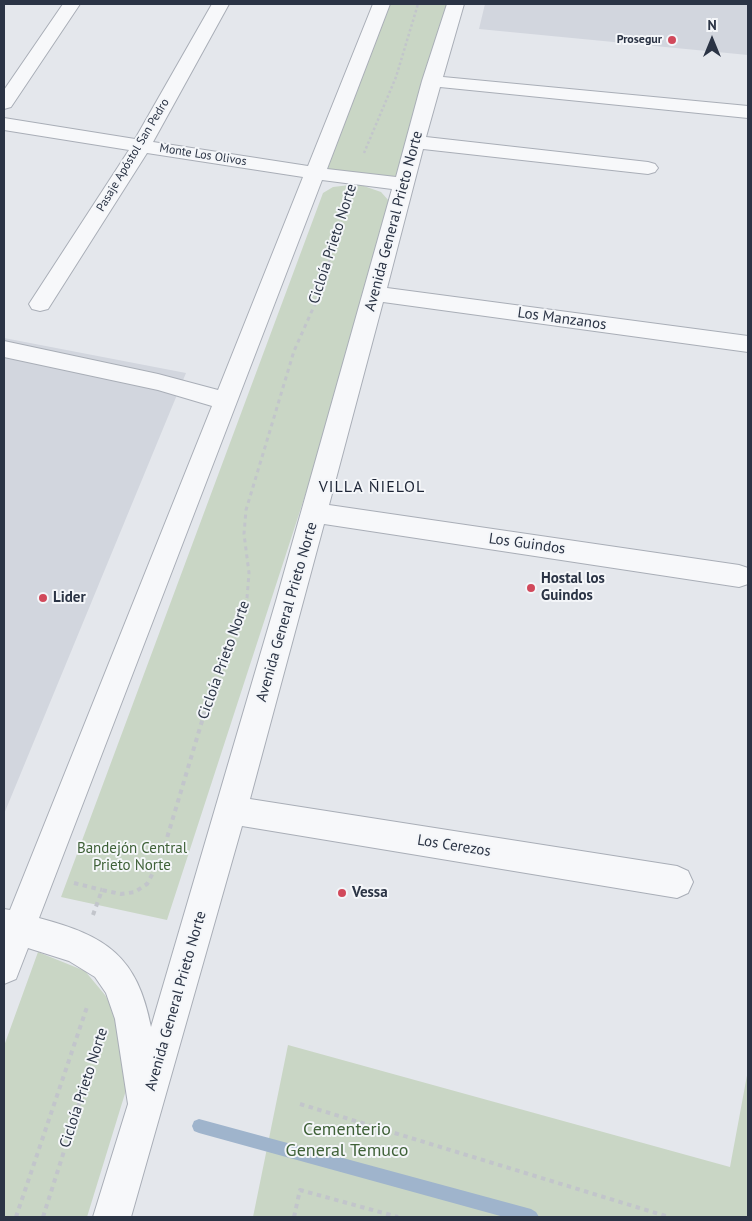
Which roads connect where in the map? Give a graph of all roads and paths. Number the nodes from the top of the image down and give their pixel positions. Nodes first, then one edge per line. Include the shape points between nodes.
1 (70, 4) edge
2 (220, 4) edge
3 (381, 4) edge
4 (418, 4) edge
5 (455, 4) edge
6 (432, 81) junction
7 (4, 103) edge
8 (748, 112) edge
9 (4, 124) edge
10 (415, 142) junction
11 (141, 146) junction
12 (648, 168) dead end
13 (314, 173) junction
14 (355, 178) junction
15 (403, 184) junction
16 (375, 294) junction
17 (40, 304) dead end
18 (748, 344) edge
19 (4, 349) edge
20 (225, 401) junction
21 (314, 513) junction
22 (739, 576) dead end
23 (231, 810) junction
24 (677, 882) dead end
25 (11, 928) edge
26 (84, 950) junction
27 (4, 967) edge
28 (98, 1044) dead end
29 (300, 1104) dead end
30 (145, 1109) junction
31 (16, 1217) edge
32 (43, 1217) edge
33 (112, 1217) edge
34 (294, 1217) edge
35 (398, 1217) edge
36 (669, 1217) edge

1 - 7 street
2 - 11 street, Pasaje Apóstol San Pedro
3 - 13 street
4 - 14 path, Cicloía Prieto Norte via 396,77
5 - 6 street, Avenida General Prieto Norte
6 - 8 street
6 - 10 street, Avenida General Prieto Norte
9 - 11 street, Monte Los Olivos
10 - 12 street
10 - 15 street, Avenida General Prieto Norte
11 - 13 street, Monte Los Olivos
11 - 17 street, Pasaje Apóstol San Pedro
13 - 14 street, Monte Los Olivos
13 - 20 street
14 - 15 street, Monte Los Olivos
14 - 26 path, Cicloía Prieto Norte via 323,286 294,351 246,510 247,598 216,676 161,858 147,884 135,892 121,894 102,890
15 - 16 street, Avenida General Prieto Norte
16 - 18 street, Los Manzanos
16 - 21 street, Avenida General Prieto Norte
19 - 20 street via 158,382
20 - 25 street
21 - 22 street, Los Guindos
21 - 23 street, Avenida General Prieto Norte
23 - 24 street, Los Cerezos
23 - 30 street, Avenida General Prieto Norte
25 - 26 street
25 - 27 street
26 - 30 street via 108,968 121,985 130,1006
26 - 31 path, Cicloía Prieto Norte via 85,971 92,989
28 - 32 path, Cicloía Prieto Norte
29 - 36 path
30 - 33 street, Avenida General Prieto Norte
34 - 35 path via 300,1190

